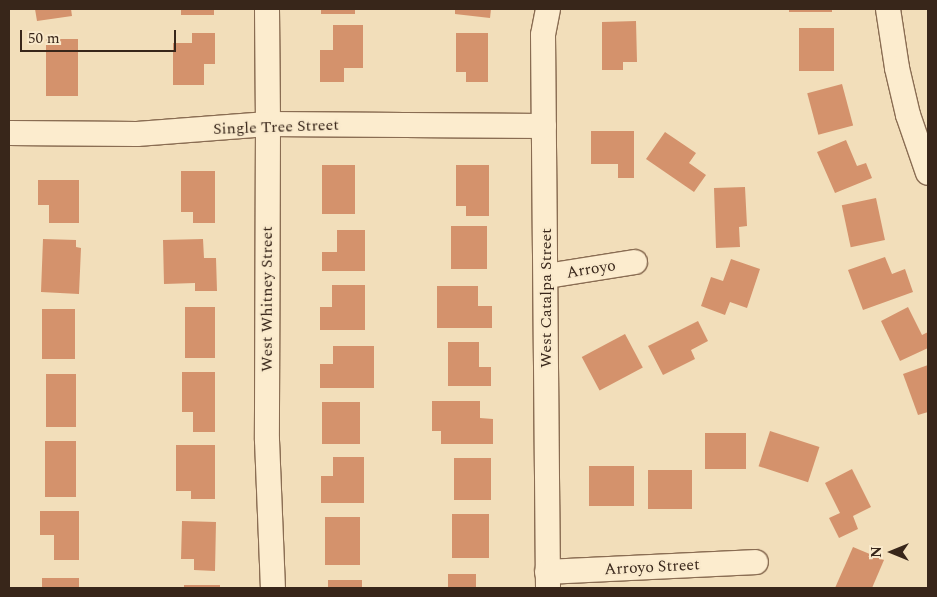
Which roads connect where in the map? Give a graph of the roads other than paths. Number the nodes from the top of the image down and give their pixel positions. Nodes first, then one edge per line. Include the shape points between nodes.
1 (267, 9) edge
2 (548, 9) edge
3 (888, 9) edge
4 (268, 124) junction
5 (544, 126) junction
6 (9, 133) edge
7 (928, 173) edge
8 (635, 262) dead end
9 (546, 276) junction
10 (756, 562) dead end
11 (547, 580) edge
12 (273, 588) edge

1 - 4 street, West Whitney Street
2 - 5 street, West Catalpa Street via 543,35
3 - 7 street via 908,115
4 - 5 street, Single Tree Street
4 - 6 street, Single Tree Street via 137,134
4 - 12 street, West Whitney Street via 267,440
5 - 9 street, West Catalpa Street
8 - 9 street, Arroyo
9 - 11 street, West Catalpa Street
10 - 11 street, Arroyo Street

